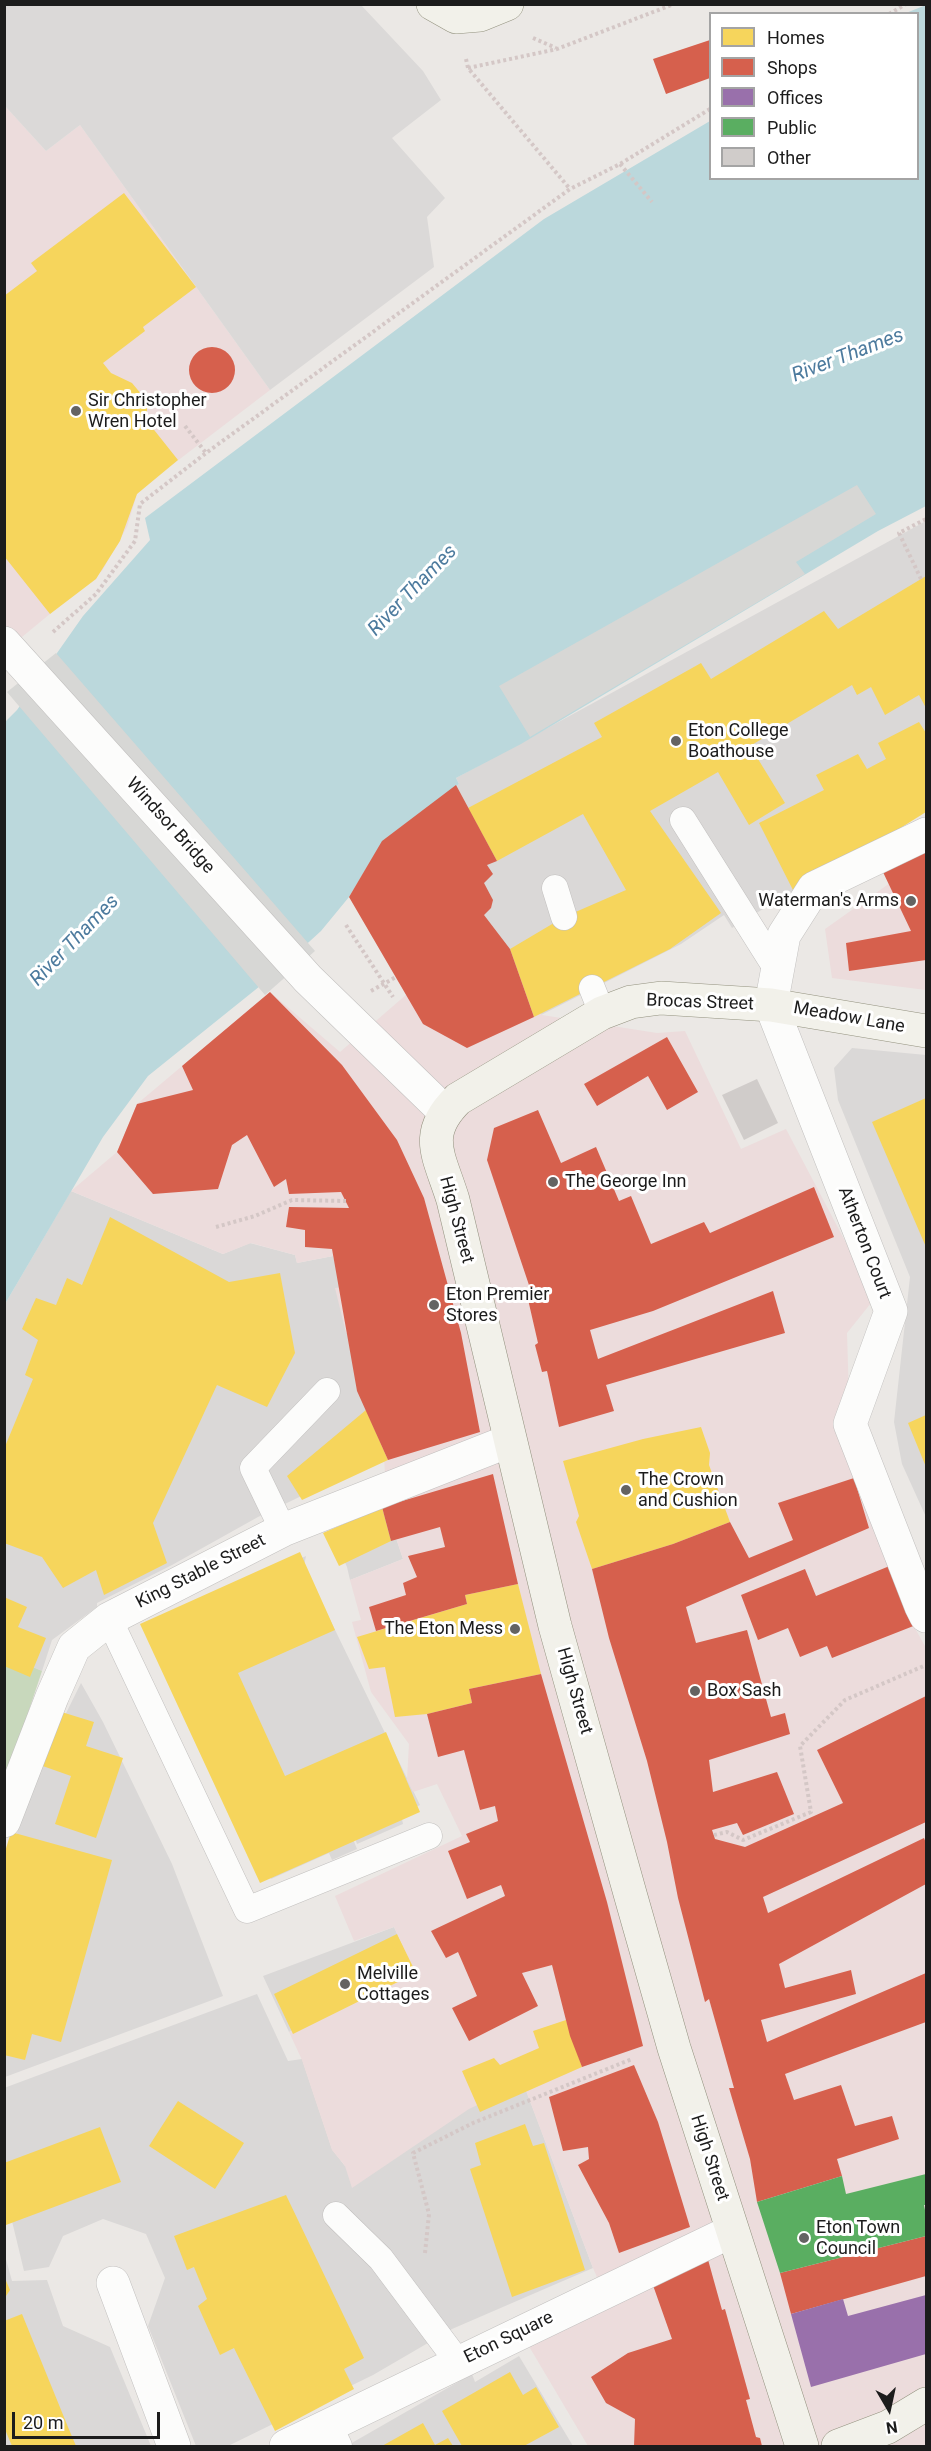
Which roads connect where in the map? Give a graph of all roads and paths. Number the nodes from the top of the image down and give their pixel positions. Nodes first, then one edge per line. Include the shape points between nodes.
1 (507, 4) edge
2 (674, 4) edge
3 (906, 4) edge
4 (444, 11) edge
5 (892, 12) edge
6 (709, 110) edge
7 (620, 164) junction
8 (570, 189) junction
9 (652, 202) dead end
10 (186, 426) dead end
11 (206, 453) junction
12 (927, 519) edge
13 (921, 579) dead end
14 (60, 627) dead end
15 (4, 643) edge
16 (682, 820) dead end
17 (927, 834) edge
18 (555, 888) dead end
19 (564, 917) dead end
20 (346, 925) dead end
21 (370, 962) dead end
22 (778, 971) junction
23 (396, 977) dead end
24 (371, 991) dead end
25 (771, 1005) junction
26 (927, 1031) edge
27 (445, 1112) junction
28 (346, 1201) dead end
29 (216, 1227) dead end
30 (327, 1391) dead end
31 (509, 1441) junction
32 (283, 1530) junction
33 (927, 1616) edge
34 (109, 1619) junction
35 (927, 1665) edge
36 (4, 1821) edge
37 (714, 1835) dead end
38 (429, 1836) dead end
39 (674, 2048) junction
40 (336, 2215) dead end
41 (732, 2230) junction
42 (113, 2283) dead end
43 (420, 2310) junction
44 (458, 2362) junction
45 (927, 2404) edge
46 (334, 2436) edge
47 (174, 2446) edge
48 (286, 2446) edge
49 (802, 2446) edge
50 (838, 2446) edge

1 - 4 main road via 480,15
2 - 8 path via 557,49 468,68
3 - 5 path
6 - 7 path
7 - 8 path
7 - 9 path
8 - 11 path
10 - 11 path
11 - 14 path via 140,504 135,541 96,594
12 - 13 path via 899,533
15 - 27 street, Windsor Bridge via 308,979
16 - 22 lane
17 - 22 street, Brocas Street via 814,888 784,935
18 - 19 lane
20 - 21 path
22 - 25 street, Brocas Street
23 - 24 path, bridge
25 - 26 main road, Meadow Lane
25 - 27 main road, Brocas Street via 661,998 631,1002 597,1000
25 - 33 street, Atherton Court via 891,1311 850,1424
27 - 31 main road, High Street via 435,1132 438,1155 453,1200
28 - 29 path via 292,1200
30 - 32 lane via 253,1468
31 - 32 street, King Stable Street
31 - 39 main road, High Street via 555,1626
32 - 34 street, King Stable Street
34 - 36 street, King Stable Street via 74,1647
34 - 38 lane via 247,1910
35 - 37 path via 845,1700 800,1746 811,1812 743,1840 728,1832
39 - 41 main road, High Street
39 - 43 path via 640,2056 473,2123 413,2153 429,2214
40 - 43 lane via 381,2259
41 - 44 street, Eton Square
41 - 49 main road, High Street
42 - 47 street
43 - 44 lane
44 - 46 street, Eton Square
45 - 50 main road via 888,2427
46 - 48 street, Eton Square

